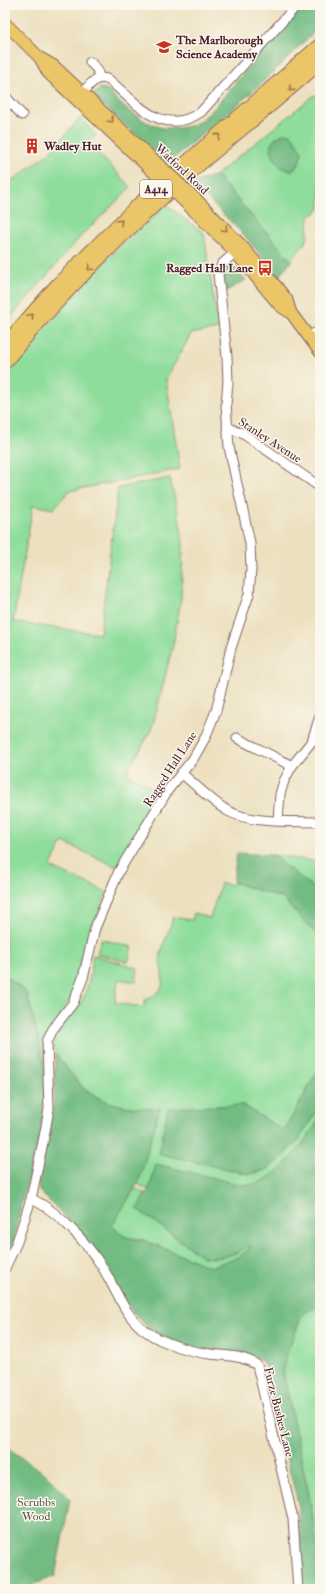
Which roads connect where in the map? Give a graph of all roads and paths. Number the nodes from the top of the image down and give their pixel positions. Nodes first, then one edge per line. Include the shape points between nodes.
1 (297, 5) edge
2 (5, 23) edge
3 (320, 45) edge
4 (90, 62) dead end
5 (320, 62) edge
6 (99, 77) junction
7 (5, 96) edge
8 (79, 96) junction
9 (22, 115) dead end
10 (239, 249) junction
11 (320, 334) edge
12 (308, 337) junction
13 (5, 345) edge
14 (320, 352) edge
15 (5, 362) edge
16 (228, 427) junction
17 (320, 487) edge
18 (320, 716) edge
19 (237, 738) dead end
20 (292, 766) junction
21 (181, 773) junction
22 (278, 820) junction
23 (320, 822) edge
24 (31, 1199) junction
25 (5, 1268) edge
26 (298, 1589) edge

1 - 6 street via 201,112 191,119 171,123 154,117 109,80
2 - 8 main road, Watford Road via 40,58 48,73
13 -> 3 highway, A414 via 58,284 130,212
4 - 6 street via 97,69
5 -> 15 highway, A414 via 281,98 191,172 113,244
6 - 8 street
7 - 9 street
8 - 10 main road, Watford Road, bridge
10 - 12 main road, Watford Road via 280,306 290,313
10 - 16 street, Ragged Hall Lane via 222,264 218,274 227,357
11 - 12 street via 315,333
12 - 14 main road, Watford Road
16 - 17 street, Stanley Avenue via 242,433
16 - 21 street, Ragged Hall Lane via 229,448 248,528 251,583 231,648 216,711 199,749
18 - 20 street via 312,741
19 - 20 street
20 - 22 street via 280,794
21 - 22 street via 227,810 244,816
21 - 24 street, Ragged Hall Lane via 119,871 95,928 83,978 73,1003 47,1042 49,1109
22 - 23 street
24 - 25 street, Ragged Hall Lane via 17,1242
24 - 26 street, Furze Bushes Lane via 42,1203 73,1232 101,1265 135,1322 148,1333 195,1352 244,1358 257,1365 292,1519

